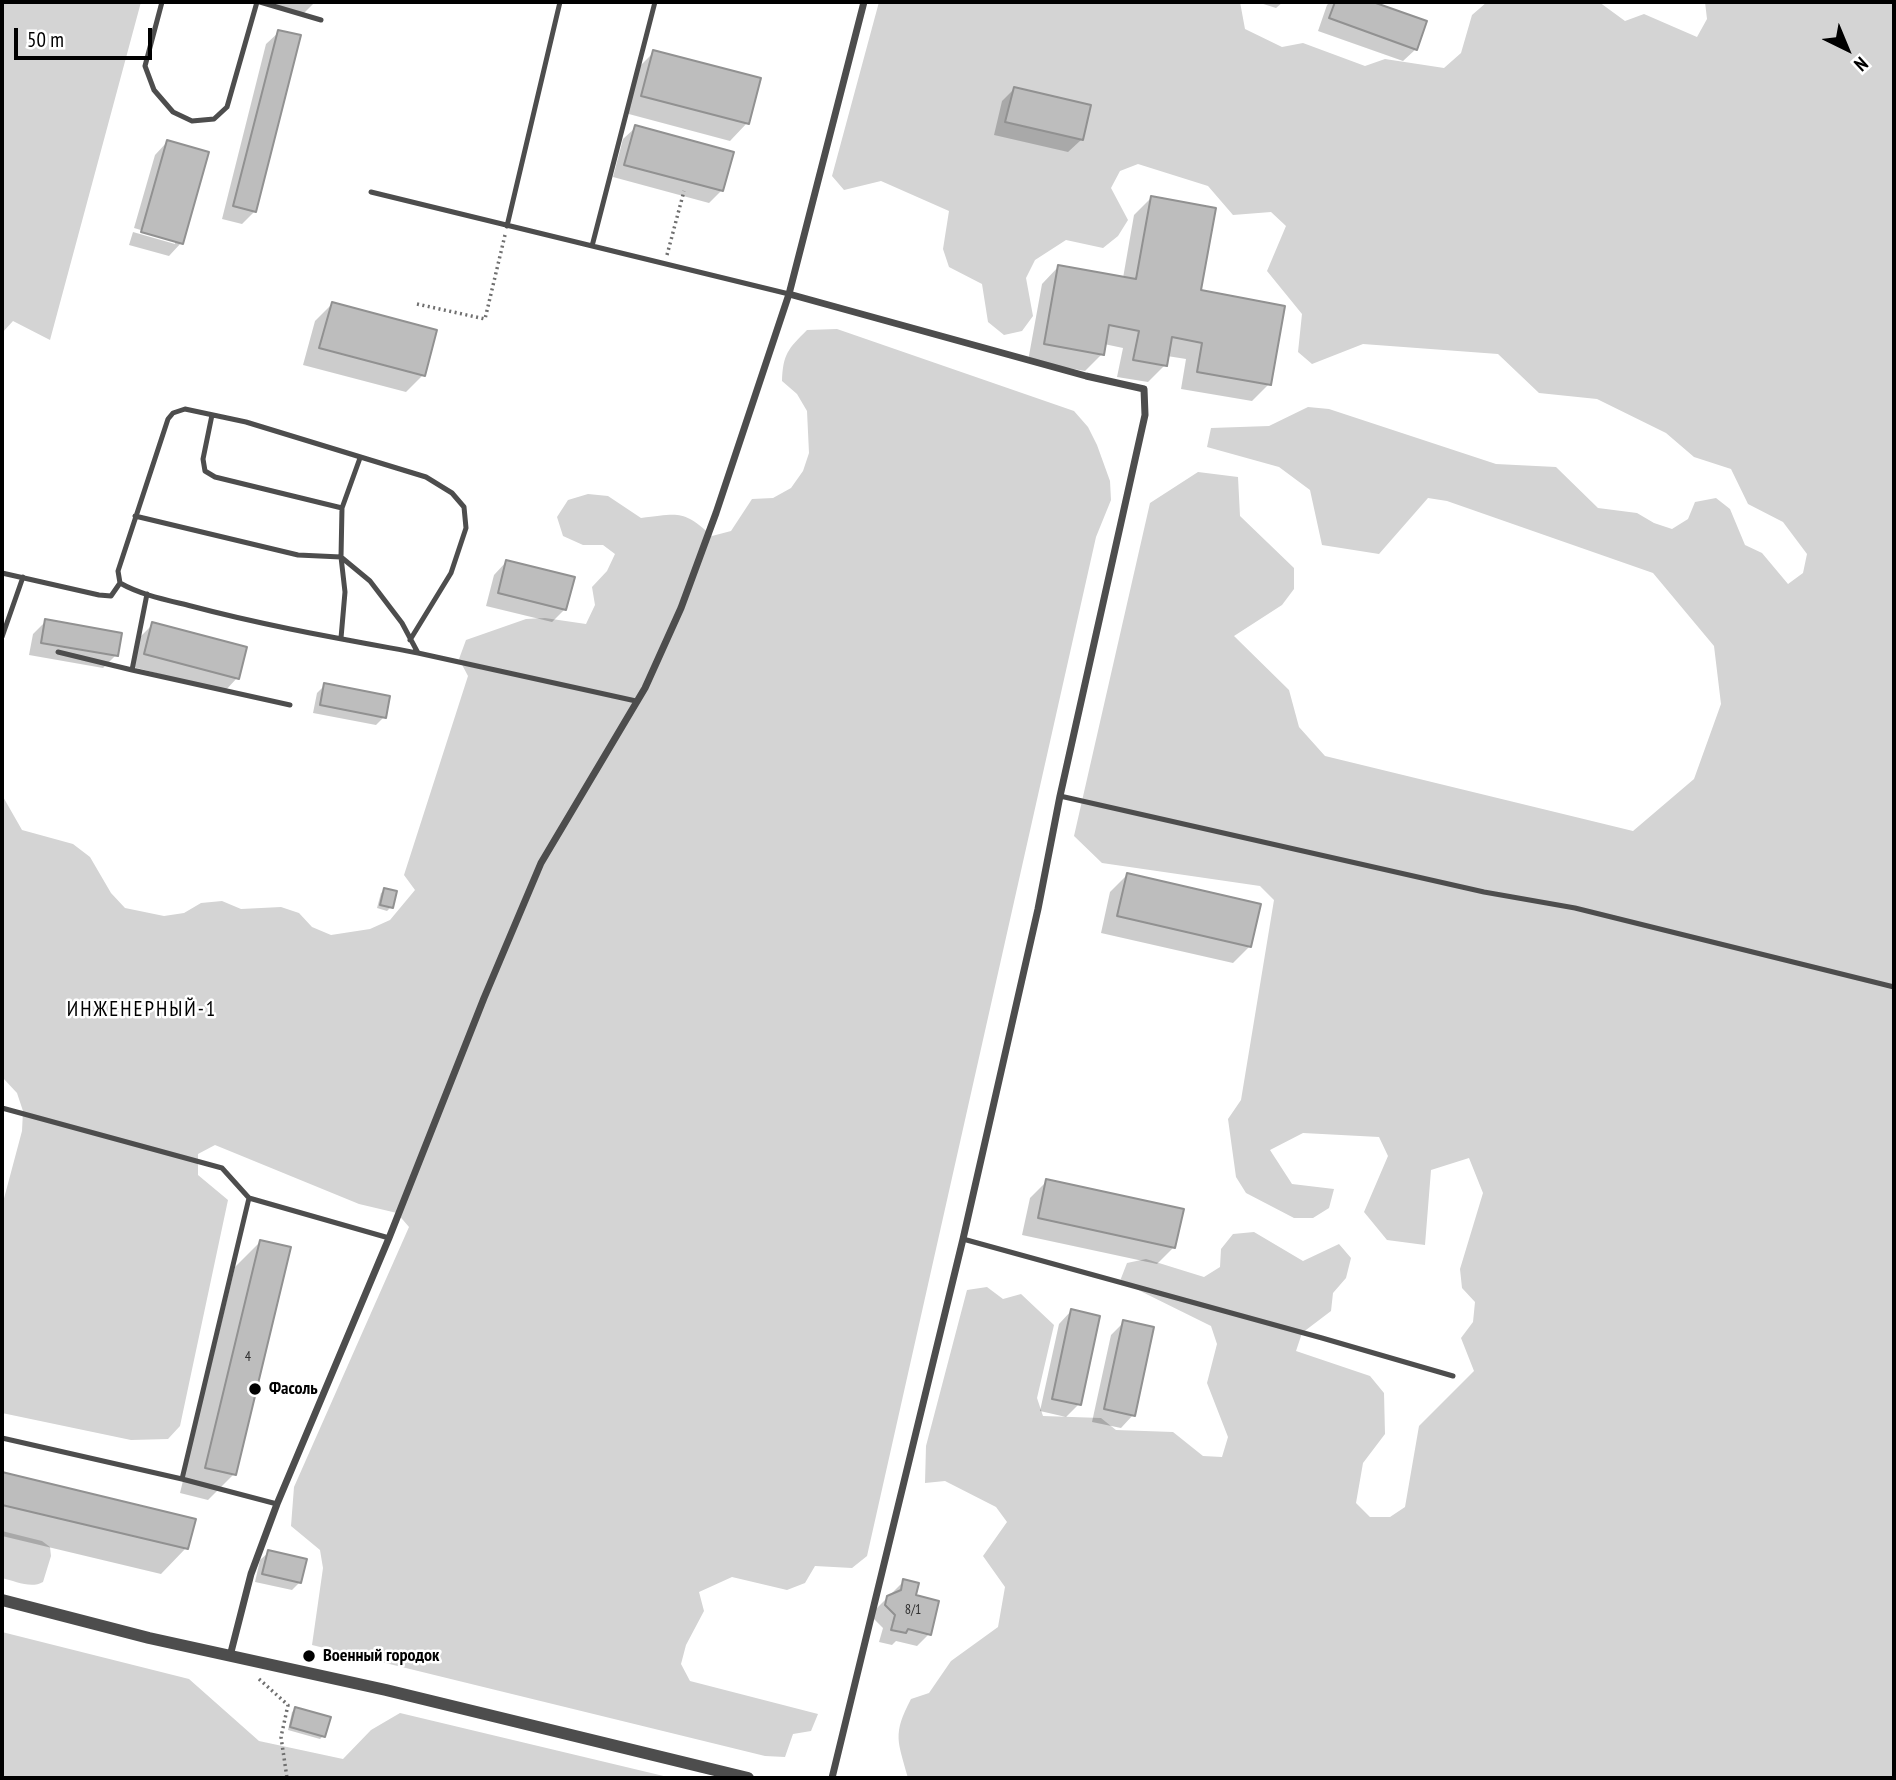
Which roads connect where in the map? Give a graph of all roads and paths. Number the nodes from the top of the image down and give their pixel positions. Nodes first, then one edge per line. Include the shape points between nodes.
1 (162, 2) edge
2 (259, 2) edge
3 (560, 2) edge
4 (655, 2) edge
5 (864, 2) edge
6 (321, 20) dead end
7 (684, 191) dead end
8 (371, 192) dead end
9 (508, 226) junction
10 (593, 246) junction
11 (665, 264) junction
12 (789, 294) junction
13 (416, 304) dead end
14 (212, 415) junction
15 (360, 458) junction
16 (342, 508) junction
17 (135, 516) junction
18 (341, 557) junction
19 (2, 572) edge
20 (23, 578) junction
21 (120, 583) junction
22 (147, 594) junction
23 (2, 637) edge
24 (341, 638) junction
25 (410, 640) junction
26 (58, 652) dead end
27 (418, 653) junction
28 (132, 670) junction
29 (636, 701) junction
30 (290, 705) dead end
31 (1060, 796) junction
32 (1894, 987) edge
33 (2, 1108) edge
34 (249, 1198) junction
35 (388, 1238) junction
36 (963, 1239) junction
37 (1453, 1376) dead end
38 (2, 1438) edge
39 (182, 1479) junction
40 (277, 1504) junction
41 (2, 1600) edge
42 (230, 1656) junction
43 (258, 1678) dead end
44 (287, 1778) edge
45 (748, 1778) edge
46 (832, 1778) edge

1 - 2 lane via 145,66 154,90 173,112 192,121 214,119 227,107
2 - 6 lane
3 - 9 lane
4 - 10 lane
5 - 12 street
7 - 11 path
8 - 9 lane
9 - 10 lane
9 - 13 path via 485,319
10 - 11 lane
11 - 12 lane
12 - 29 street via 681,608
12 - 31 street via 1144,388 1145,415
14 - 15 lane
14 - 16 lane via 205,471
14 - 17 lane via 185,408 168,419
15 - 16 lane
15 - 25 lane via 425,477 452,493 464,508 466,528 451,573
16 - 18 lane
17 - 18 lane via 298,555
17 - 21 lane via 118,570
18 - 24 lane via 345,592
18 - 25 lane via 370,581
19 - 20 lane
20 - 21 lane via 111,596
20 - 23 lane
21 - 22 lane
22 - 24 lane
22 - 28 lane
24 - 27 lane
25 - 27 lane
26 - 28 lane
27 - 29 lane
28 - 30 lane
29 - 35 street via 541,863
31 - 32 lane via 1484,892 1575,908
31 - 36 street
33 - 34 lane via 222,1168
34 - 35 lane
34 - 39 lane
35 - 40 street
36 - 37 lane
36 - 46 street
38 - 39 lane
39 - 40 lane
40 - 42 street via 251,1574
41 - 42 street
42 - 45 street
43 - 44 path via 288,1705 281,1737

